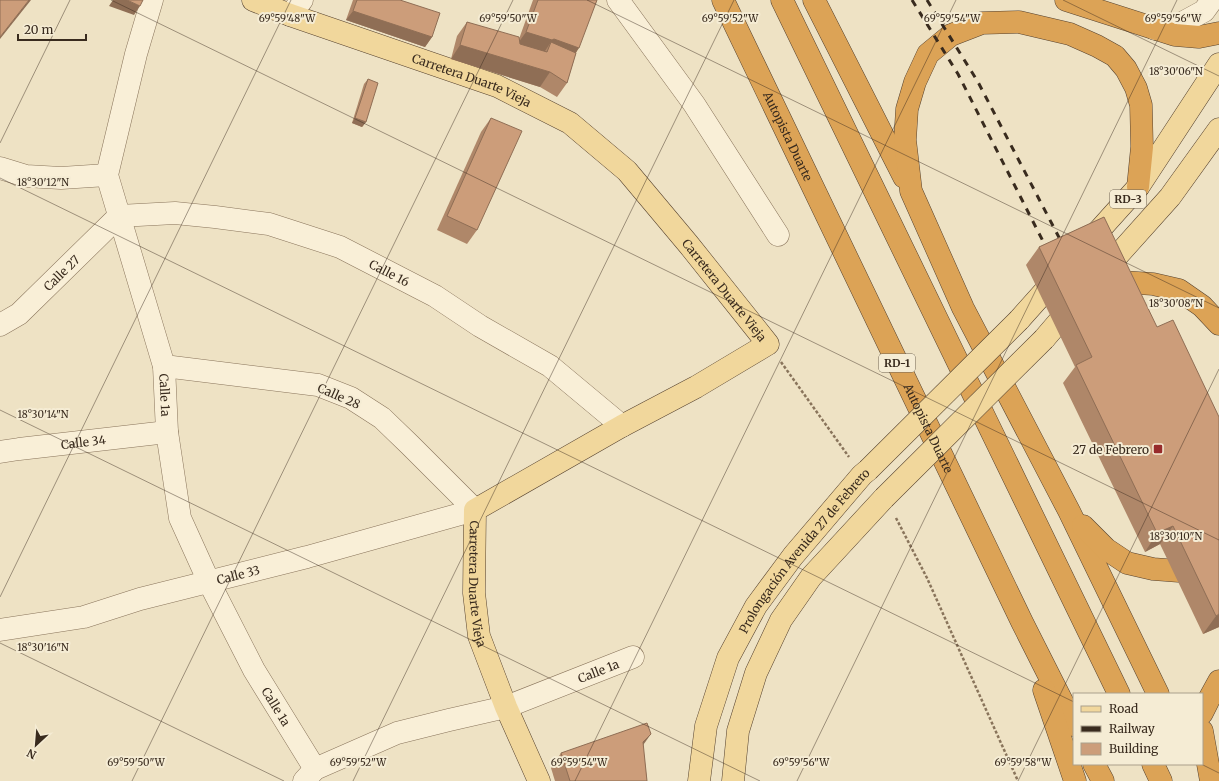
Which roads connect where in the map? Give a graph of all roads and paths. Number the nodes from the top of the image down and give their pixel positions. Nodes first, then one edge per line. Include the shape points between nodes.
1 (152, 0) edge
2 (253, 0) edge
3 (618, 0) edge
4 (724, 0) edge
5 (782, 0) edge
6 (814, 0) edge
7 (1066, 0) edge
8 (1212, 0) edge
9 (296, 8) edge
10 (1155, 29) junction
11 (1219, 33) edge
12 (1219, 64) edge
13 (1219, 129) edge
14 (0, 168) edge
15 (107, 175) junction
16 (1138, 188) junction
17 (911, 191) junction
18 (119, 216) junction
19 (778, 235) dead end
20 (1096, 280) junction
21 (1044, 291) junction
22 (1067, 311) junction
23 (1219, 324) edge
24 (0, 325) edge
25 (768, 344) junction
26 (164, 366) junction
27 (622, 426) junction
28 (167, 432) junction
29 (0, 452) edge
30 (865, 472) junction
31 (475, 510) junction
32 (1069, 511) junction
33 (897, 519) dead end
34 (1219, 548) edge
35 (209, 582) junction
36 (1022, 622) junction
37 (0, 630) edge
38 (632, 657) dead end
39 (1219, 680) edge
40 (1119, 693) edge
41 (1158, 693) edge
42 (506, 708) junction
43 (1203, 711) edge
44 (1073, 723) edge
45 (1203, 737) edge
46 (1095, 765) edge
47 (1154, 765) edge
48 (1193, 765) edge
49 (309, 775) edge
50 (539, 781) edge
51 (699, 781) edge
52 (733, 781) edge
53 (1018, 781) edge
54 (1074, 781) edge
55 (1103, 781) edge
56 (1162, 781) edge
57 (1201, 781) edge
58 (1211, 781) edge

1 - 15 street, Calle 1a via 136,54
2 - 9 main road, Carretera Duarte Vieja
3 - 19 street via 694,104
4 - 36 highway, Autopista Duarte / RD-1
5 - 40 highway
6 - 17 highway
7 - 10 highway
8 - 10 street via 1204,11 1182,22
9 - 25 main road, Carretera Duarte Vieja via 497,86 570,123 627,172
10 - 11 highway via 1181,36
12 - 16 main road, Prolongación Avenida 27 de Febrero / RD-3
13 - 20 main road, Prolongación Avenida 27 de Febrero / RD-3 via 1170,197
14 - 15 street via 26,176 61,178
15 - 18 street, Calle 1a
16 - 17 highway via 1142,147 1141,105 1136,88 1126,70 1114,56 1098,46 1070,34 1019,22 982,23 951,35 928,54 915,82 907,109 905,140
16 - 21 main road, Prolongación Avenida 27 de Febrero / RD-3
17 - 32 highway via 963,308
18 - 24 street, Calle 27 via 20,314
18 - 26 street, Calle 1a
18 - 27 street, Calle 16 via 175,213 215,216 269,224 340,247 435,296 480,326 550,366
20 - 22 main road, Prolongación Avenida 27 de Febrero / RD-3
20 - 23 highway via 1153,284 1179,290 1202,306
21 - 22 main road
21 - 30 main road, Prolongación Avenida 27 de Febrero / RD-3, bridge via 1019,320
22 - 52 main road, Prolongación Avenida 27 de Febrero / RD-3, bridge via 1044,339 882,501 811,577 781,620 756,673 738,731
25 - 27 main road, Carretera Duarte Vieja via 696,387
25 - 30 path
26 - 28 street, Calle 1a
26 - 31 street, Calle 28 via 318,385 351,398 382,418
27 - 31 main road, Carretera Duarte Vieja
28 - 29 street, Calle 34
28 - 35 street, Calle 1a via 180,518
30 - 51 main road, Prolongación Avenida 27 de Febrero via 793,556 756,606 731,652 706,726
31 - 35 street, Calle 33
31 - 42 main road, Carretera Duarte Vieja via 474,593 479,636
32 - 34 highway via 1106,550 1127,563 1179,571 1205,559
32 - 41 highway
33 - 53 path via 927,578
35 - 37 street, Calle 33 via 84,616
35 - 49 street, Calle 1a
36 - 44 highway, Autopista Duarte / RD-1
36 - 54 highway
38 - 42 street, Calle 1a
39 - 43 highway
42 - 49 street, Calle 1a via 397,733
42 - 50 main road, Carretera Duarte Vieja
45 - 58 highway
46 - 55 highway
47 - 56 highway
48 - 57 highway

